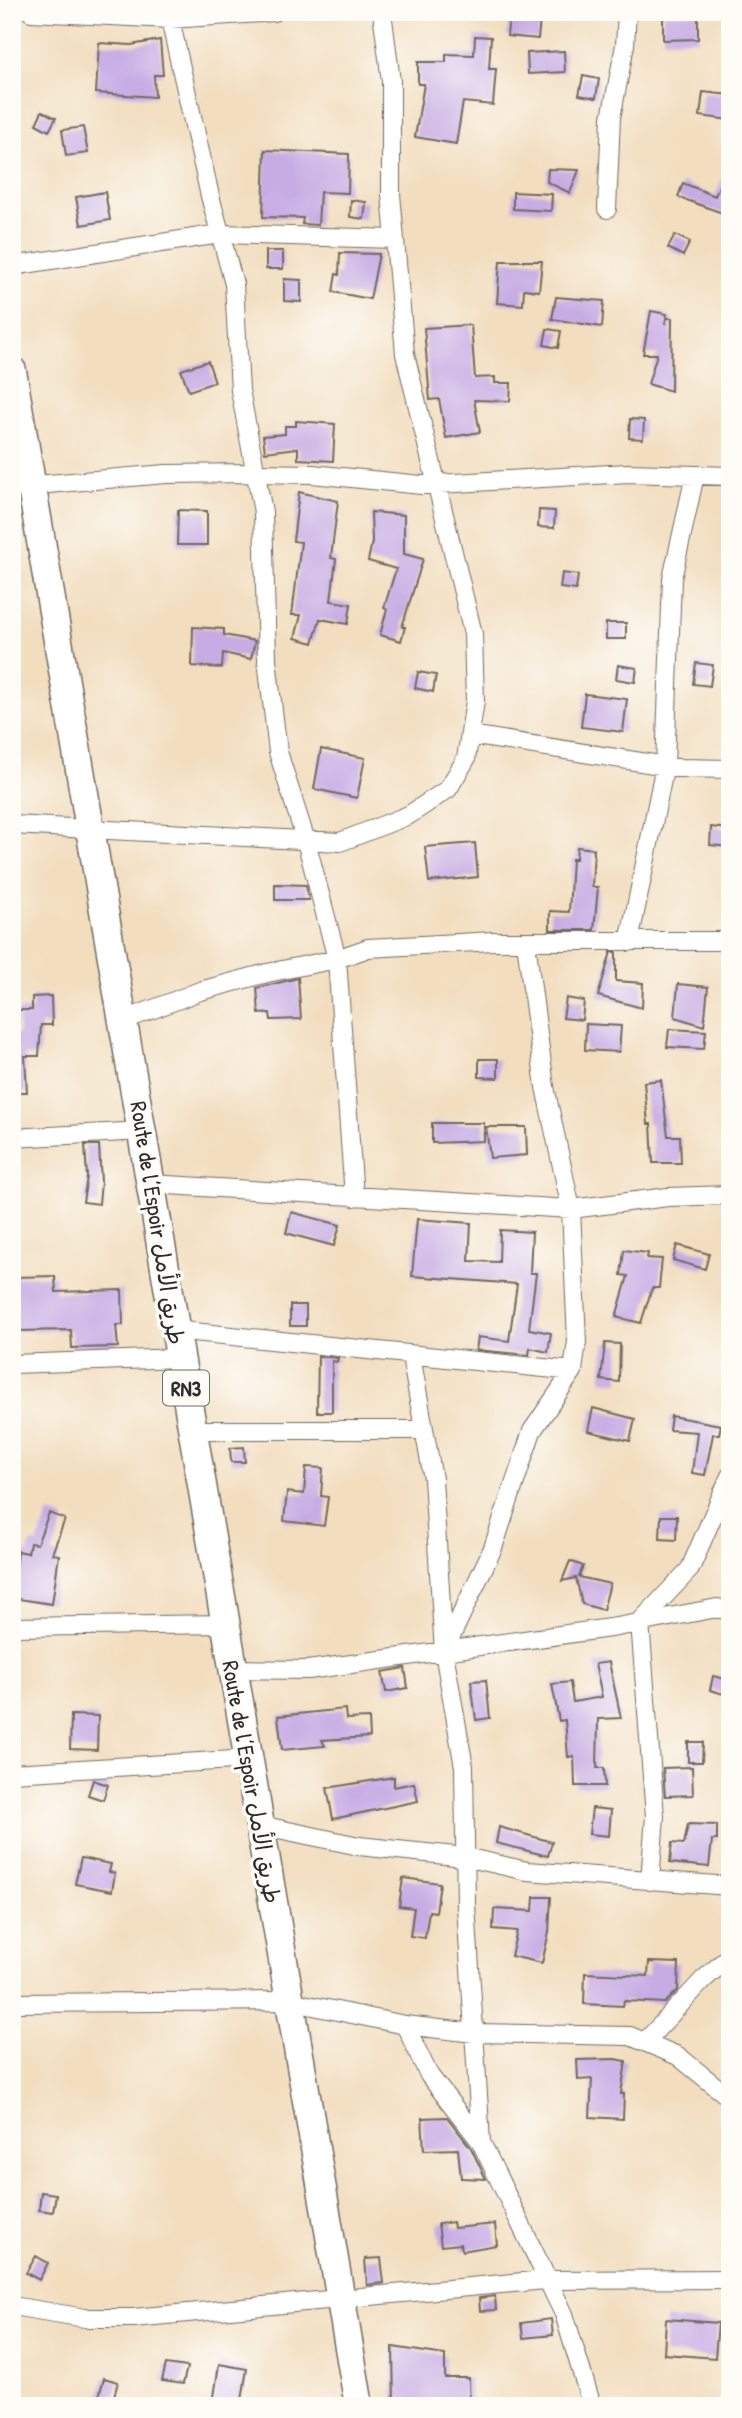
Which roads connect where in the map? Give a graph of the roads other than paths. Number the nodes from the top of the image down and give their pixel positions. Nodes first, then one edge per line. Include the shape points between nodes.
1 (31, 12) edge
2 (274, 12) edge
3 (382, 12) edge
4 (627, 12) edge
5 (170, 19) junction
6 (607, 209) dead end
7 (220, 234) junction
8 (395, 239) junction
9 (12, 266) edge
10 (12, 371) edge
11 (254, 472) junction
12 (695, 475) junction
13 (730, 475) edge
14 (438, 484) junction
15 (22, 486) edge
16 (470, 735) junction
17 (665, 765) junction
18 (730, 769) edge
19 (12, 825) edge
20 (91, 828) junction
21 (306, 841) junction
22 (730, 941) edge
23 (526, 942) junction
24 (629, 942) junction
25 (337, 959) junction
26 (125, 1020) junction
27 (143, 1131) junction
28 (12, 1138) edge
29 (151, 1184) junction
30 (730, 1195) edge
31 (354, 1197) junction
32 (571, 1209) junction
33 (174, 1330) junction
34 (411, 1356) junction
35 (181, 1358) junction
36 (12, 1364) edge
37 (573, 1371) junction
38 (192, 1430) junction
39 (424, 1430) junction
40 (730, 1476) edge
41 (730, 1611) edge
42 (640, 1622) junction
43 (226, 1624) junction
44 (12, 1627) edge
45 (444, 1652) junction
46 (233, 1668) junction
47 (251, 1759) junction
48 (12, 1773) edge
49 (260, 1825) junction
50 (466, 1857) junction
51 (650, 1881) junction
52 (730, 1886) edge
53 (730, 1956) edge
54 (289, 2001) junction
55 (12, 2003) edge
56 (405, 2025) junction
57 (474, 2033) junction
58 (645, 2042) junction
59 (730, 2098) edge
60 (481, 2142) junction
61 (730, 2279) edge
62 (545, 2280) junction
63 (341, 2300) junction
64 (12, 2306) edge
65 (359, 2406) edge
66 (592, 2406) edge

1 - 5 street
2 - 5 street
3 - 8 street via 391,81
4 - 6 street via 611,118
5 - 7 street
7 - 8 street
7 - 9 street
7 - 11 street via 234,284 240,390
8 - 14 street via 405,354
10 - 15 highway, Route de l’Espoir طريق الأمل / RN3
11 - 14 street
11 - 15 street
11 - 21 street via 263,512 267,660 278,752
12 - 13 street
12 - 14 street via 628,473
12 - 17 street via 673,579
14 - 16 street via 473,634 475,701
15 - 20 highway, Route de l’Espoir طريق الأمل / RN3
16 - 17 street
16 - 21 street via 466,759 448,789 409,815 340,842
17 - 18 street
17 - 24 street
19 - 20 street
20 - 21 street
20 - 26 highway, Route de l’Espoir طريق الأمل / RN3
21 - 25 street
22 - 24 street
23 - 24 street
23 - 25 street via 368,948
23 - 32 street via 545,1087
25 - 26 street via 200,991
25 - 31 street
26 - 27 highway, Route de l’Espoir طريق الأمل / RN3
27 - 28 street
27 - 29 highway, Route de l’Espoir طريق الأمل / RN3
29 - 31 street
29 - 33 highway, Route de l’Espoir طريق الأمل / RN3
30 - 32 street
31 - 32 street
32 - 37 street via 578,1341
33 - 34 street
33 - 35 highway, Route de l’Espoir طريق الأمل / RN3
34 - 37 street
34 - 39 street
35 - 36 street
35 - 38 highway, Route de l’Espoir طريق الأمل / RN3
37 - 45 street via 532,1431 493,1548
38 - 39 street
38 - 43 highway, Route de l’Espoir طريق الأمل / RN3
39 - 45 street via 433,1479
40 - 42 street via 690,1569
41 - 42 street via 717,1608
42 - 45 street
42 - 51 street via 655,1816
43 - 44 street
43 - 46 highway, Route de l’Espoir طريق الأمل / RN3
45 - 46 street via 308,1670
45 - 50 street via 464,1767
46 - 47 highway, Route de l’Espoir طريق الأمل / RN3
47 - 48 street
47 - 49 highway, Route de l’Espoir طريق الأمل / RN3
49 - 50 street via 359,1846
49 - 54 highway, Route de l’Espoir طريق الأمل / RN3
50 - 51 street via 527,1871
50 - 57 street
51 - 52 street
53 - 58 street
54 - 55 street
54 - 56 street
54 - 63 highway, Route de l’Espoir طريق الأمل / RN3
56 - 57 street
56 - 60 street via 429,2076
57 - 58 street via 630,2036
57 - 60 street
58 - 59 street via 678,2056
60 - 62 street
61 - 62 street
62 - 63 street
62 - 66 street via 564,2314
63 - 64 street via 133,2318 85,2318
63 - 65 highway, Route de l’Espoir طريق الأمل / RN3

